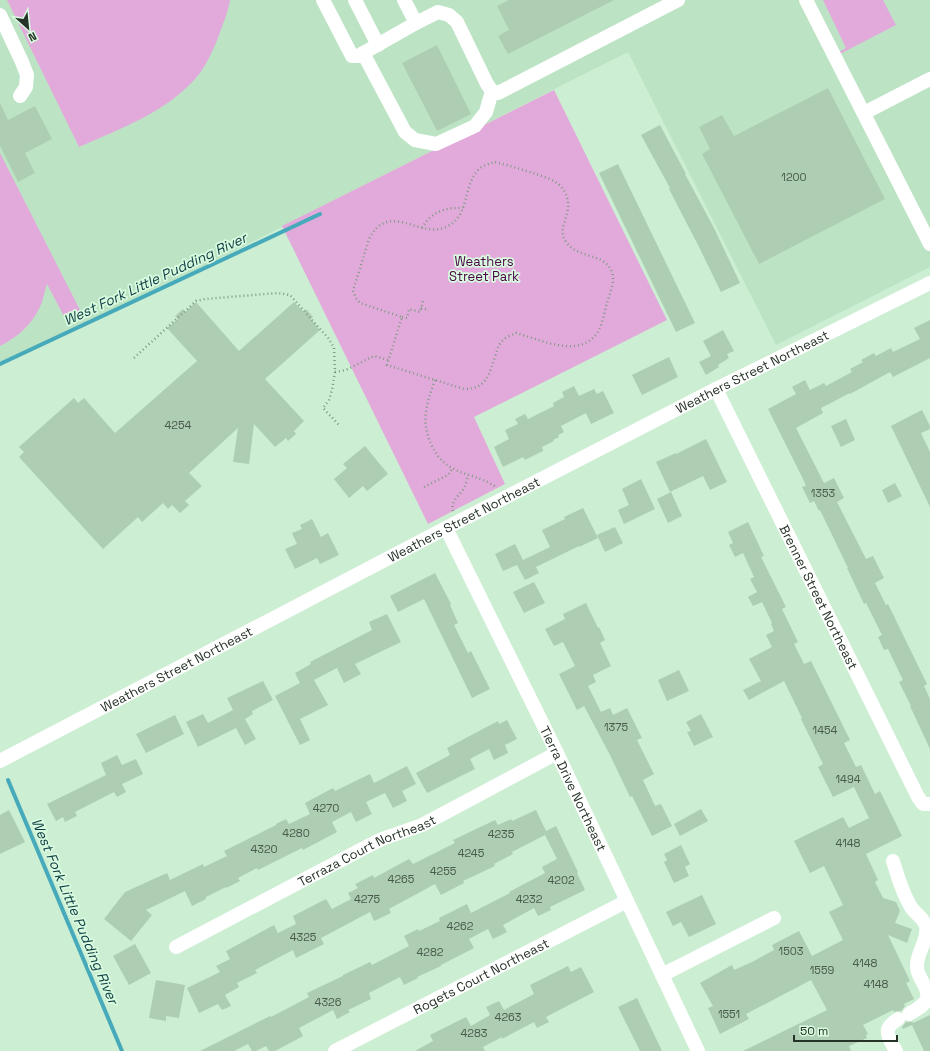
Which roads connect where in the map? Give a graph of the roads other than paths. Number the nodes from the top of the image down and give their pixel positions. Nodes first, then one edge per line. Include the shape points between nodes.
1 (323, 0) edge
2 (355, 0) edge
3 (404, 0) edge
4 (678, 0) edge
5 (806, 0) edge
6 (0, 15) edge
7 (416, 23) junction
8 (378, 45) junction
9 (363, 53) junction
10 (930, 79) edge
11 (492, 91) junction
12 (20, 96) dead end
13 (864, 113) junction
14 (930, 244) edge
15 (930, 283) edge
16 (716, 389) junction
17 (446, 528) junction
18 (557, 753) junction
19 (0, 761) edge
20 (926, 804) edge
21 (893, 861) dead end
22 (627, 901) junction
23 (774, 918) dead end
24 (927, 920) edge
25 (176, 947) dead end
26 (662, 975) junction
27 (335, 1051) edge
28 (698, 1051) edge
29 (896, 1051) edge

1 - 9 street via 352,56
2 - 8 street
3 - 7 street
4 - 11 street via 498,93
5 - 13 street
6 - 12 street via 27,75 26,87
7 - 8 street
7 - 11 street via 438,12 449,15 457,22
8 - 9 street
9 - 11 street via 405,132 415,140 436,144 475,126 486,112
10 - 13 street
13 - 14 street
15 - 16 street, Weathers Street Northeast
16 - 17 street, Weathers Street Northeast
16 - 20 street, Brenner Street Northeast via 918,797
17 - 18 street, Tierra Drive Northeast
17 - 19 street, Weathers Street Northeast
18 - 22 street, Tierra Drive Northeast
18 - 25 street, Terraza Court Northeast via 422,825 368,846
21 - 24 street via 911,909
22 - 26 street, Tierra Drive Northeast
22 - 27 street, Rogets Court Northeast
23 - 26 street
24 - 29 street via 926,938 917,959 917,969 927,992 927,999 889,1026 888,1036
26 - 28 street, Tierra Drive Northeast

